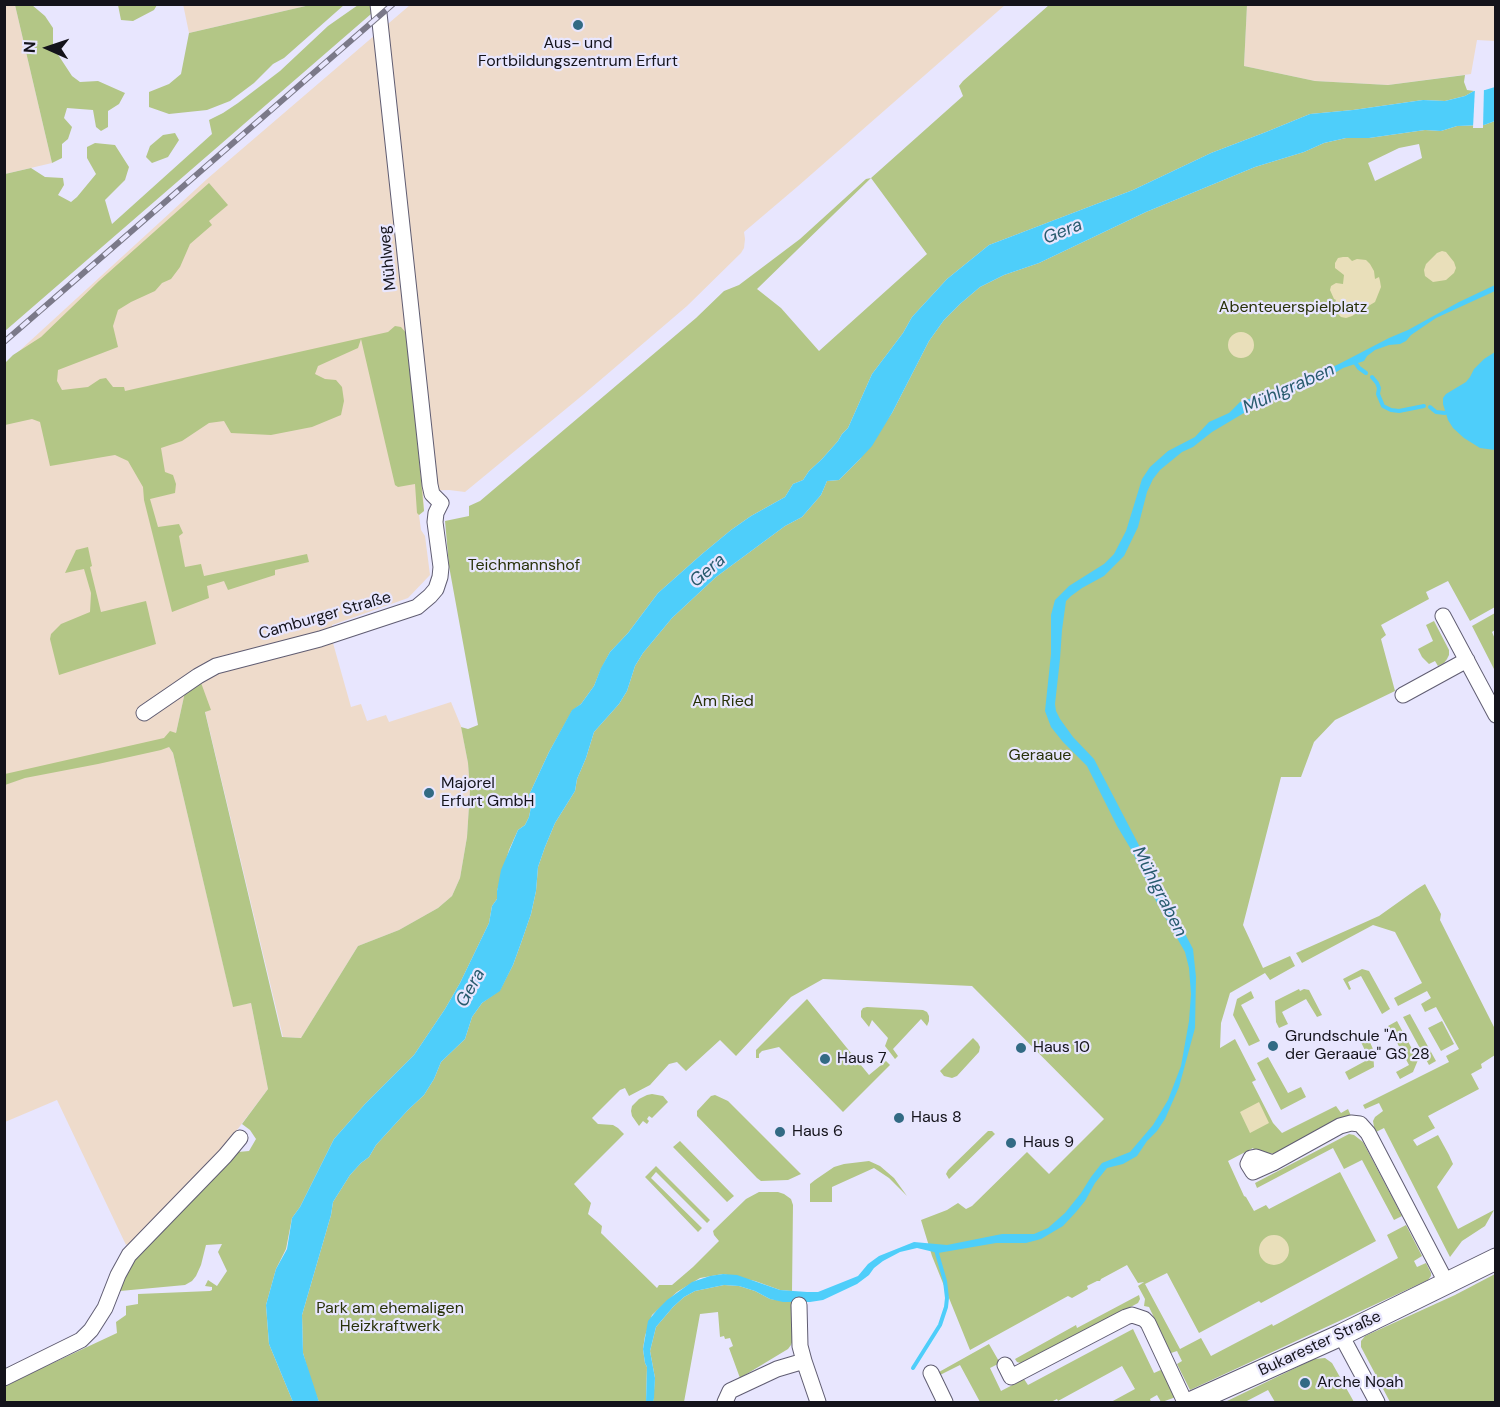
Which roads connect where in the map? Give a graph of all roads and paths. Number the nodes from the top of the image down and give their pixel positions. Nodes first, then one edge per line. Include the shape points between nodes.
1 (378, 4) edge
2 (441, 503) joint
3 (1443, 616) dead end
4 (1467, 660) junction
5 (1403, 695) dead end
6 (144, 713) dead end
7 (1496, 715) edge
8 (240, 1138) dead end
9 (1273, 1163) dead end
10 (1496, 1259) edge
11 (1447, 1284) junction
12 (799, 1305) dead end
13 (1341, 1335) junction
14 (804, 1361) junction
15 (1005, 1365) dead end
16 (931, 1373) dead end
17 (4, 1378) edge
18 (725, 1402) edge
19 (818, 1402) edge
20 (945, 1402) edge
21 (1185, 1402) edge
22 (1192, 1402) edge
23 (1377, 1402) edge

1 - 2 street, Mühlweg via 430,485
2 - 6 street, Camburger Straße via 435,522 440,577 436,589 417,607 320,639 216,666
3 - 4 street
4 - 5 street
4 - 7 street
8 - 17 street via 129,1255 91,1330 81,1340
9 - 11 street via 1345,1124 1360,1124
10 - 11 street, Bukarester Straße
11 - 13 street, Bukarester Straße
12 - 14 street
13 - 22 street, Bukarester Straße
13 - 23 street
14 - 18 street via 730,1390
14 - 19 street
15 - 21 street via 1011,1377 1126,1317 1138,1317 1148,1323
16 - 20 street

